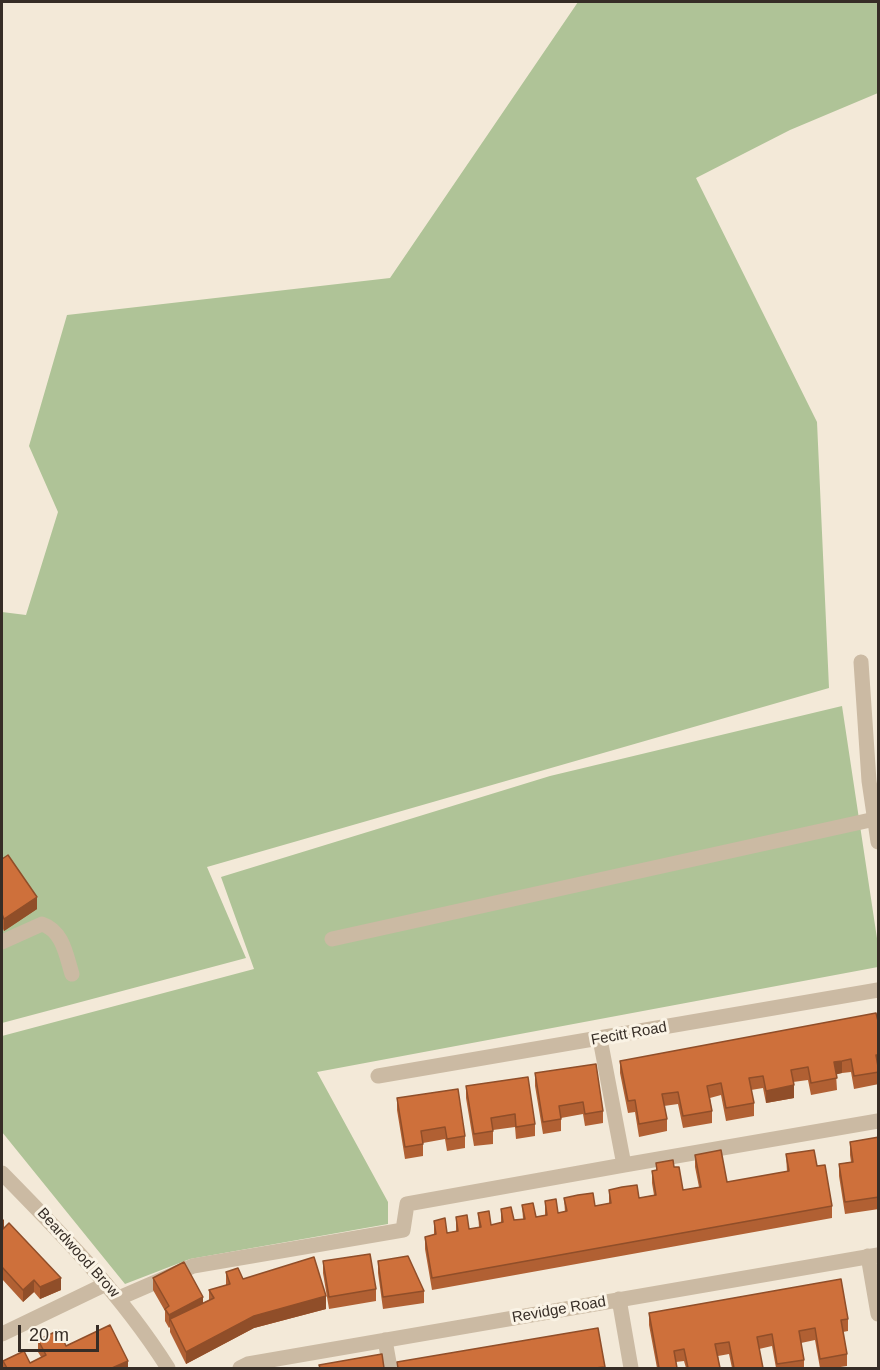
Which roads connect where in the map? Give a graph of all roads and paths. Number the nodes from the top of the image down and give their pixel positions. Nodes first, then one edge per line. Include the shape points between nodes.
1 (861, 662) dead end
2 (875, 819) junction
3 (879, 842) edge
4 (332, 939) dead end
5 (2, 942) edge
6 (72, 974) dead end
7 (879, 990) edge
8 (600, 1039) junction
9 (378, 1076) dead end
10 (879, 1121) edge
11 (624, 1165) junction
12 (2, 1173) edge
13 (873, 1255) edge
14 (106, 1284) junction
15 (119, 1298) junction
16 (620, 1299) junction
17 (879, 1314) edge
18 (2, 1334) edge
19 (385, 1340) junction
20 (168, 1368) edge
21 (240, 1368) edge
22 (390, 1368) edge
23 (631, 1368) edge

1 - 2 street
2 - 3 street
2 - 4 street
5 - 6 street via 42,924 53,927
7 - 8 street, Fecitt Road
8 - 9 street, Fecitt Road
8 - 11 street
10 - 11 street
11 - 15 street via 407,1204 403,1230 193,1266
12 - 14 street, Beardwood Brow
13 - 16 street, Revidge Road
13 - 17 street
14 - 15 street, Beardwood Brow
14 - 18 street
15 - 20 street, Beardwood Brow
16 - 19 street, Revidge Road
16 - 23 street
19 - 21 street, Revidge Road
19 - 22 street

